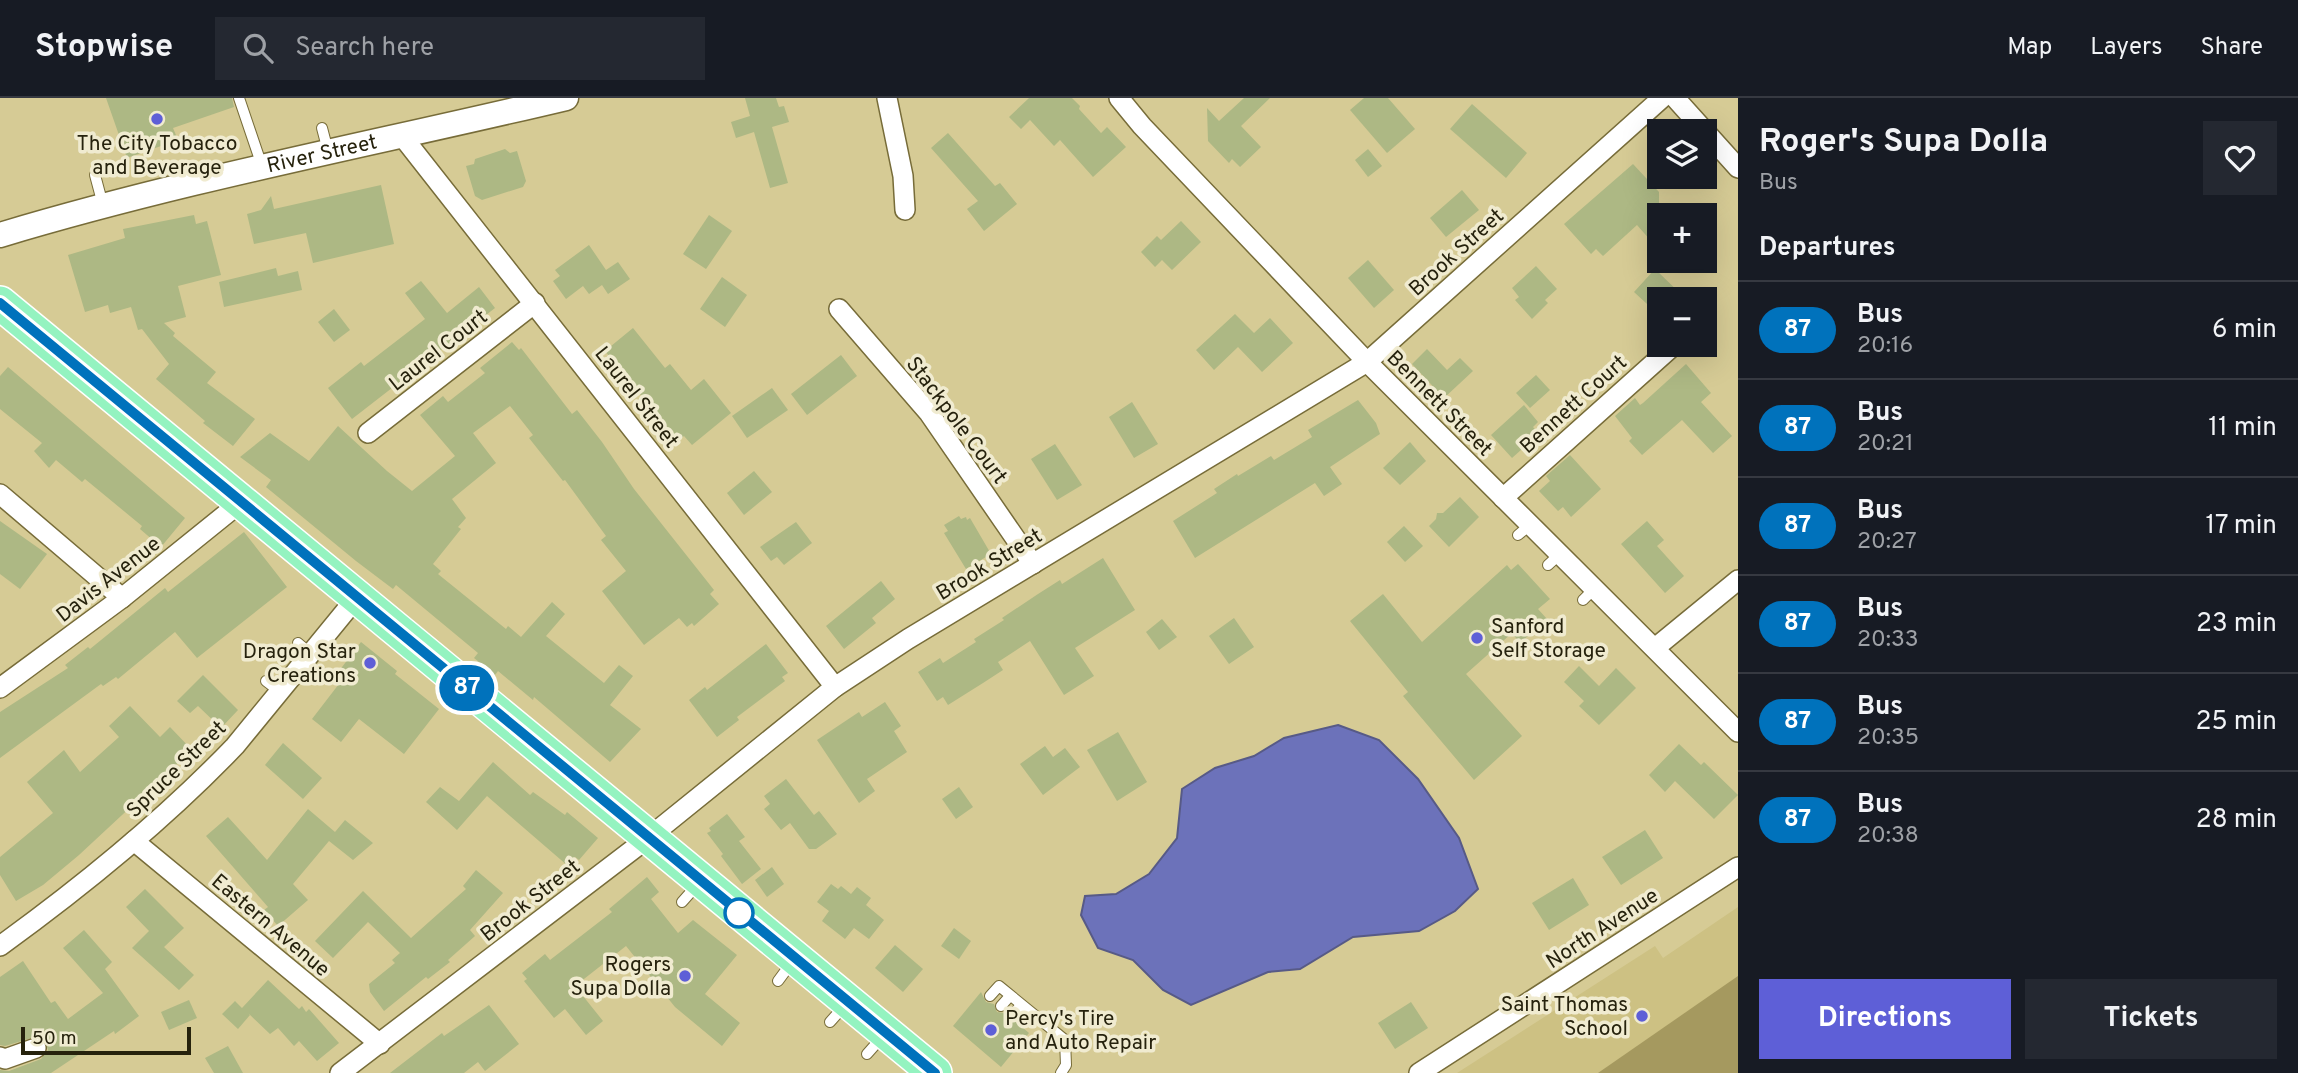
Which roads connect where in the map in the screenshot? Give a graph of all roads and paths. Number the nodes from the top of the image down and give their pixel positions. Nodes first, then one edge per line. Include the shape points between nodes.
1 (239, 98) edge
2 (566, 98) edge
3 (887, 98) edge
4 (1119, 98) edge
5 (1662, 98) edge
6 (1675, 98) edge
7 (402, 136) junction
8 (262, 167) junction
9 (1738, 168) edge
10 (95, 176) dead end
11 (103, 205) junction
12 (905, 210) dead end
13 (0, 235) edge
14 (0, 303) edge
15 (535, 303) junction
16 (839, 309) dead end
17 (1661, 357) edge
18 (1367, 362) junction
19 (368, 433) dead end
20 (0, 494) edge
21 (1503, 498) junction
22 (241, 502) junction
23 (1033, 564) junction
24 (1738, 580) edge
25 (357, 597) junction
26 (122, 598) junction
27 (1655, 648) junction
28 (835, 687) junction
29 (0, 688) edge
30 (1738, 732) edge
31 (648, 838) junction
32 (134, 841) junction
33 (1738, 867) edge
34 (0, 946) edge
35 (989, 996) dead end
36 (1010, 996) junction
37 (1021, 1005) junction
38 (1001, 1006) dead end
39 (1012, 1016) dead end
40 (380, 1044) junction
41 (36, 1048) dead end
42 (0, 1057) edge
43 (340, 1073) edge
44 (935, 1073) edge
45 (1061, 1073) edge
46 (1419, 1073) edge

1 - 8 lane
2 - 7 street, River Street
3 - 12 street
4 - 18 street, Bennett Street
5 - 18 street, Brook Street
6 - 9 street
7 - 8 street, River Street via 325,140
7 - 15 street, Laurel Street
8 - 11 street, River Street
10 - 11 lane
11 - 13 street, River Street
14 - 22 highway
15 - 19 street, Laurel Court
15 - 28 street, Laurel Street
16 - 23 street, Stackpole Court via 929,413
17 - 21 street, Bennett Court
18 - 21 street, Bennett Street
18 - 23 street, Brook Street
20 - 26 street
21 - 27 street, Bennett Street via 1524,530 1554,560
22 - 25 highway
22 - 26 street, Davis Avenue
23 - 28 street, Brook Street
24 - 27 street
25 - 31 highway
25 - 32 street, Spruce Street via 304,648 232,749
26 - 29 street, Davis Avenue
27 - 30 street, Bennett Street
28 - 31 street, Brook Street
31 - 40 street, Brook Street
31 - 44 highway via 691,891 786,970 876,1043
32 - 34 street, Spruce Street
32 - 40 street, Eastern Avenue
33 - 46 street, North Avenue
35 - 36 lane via 999,986
36 - 37 lane
36 - 38 lane
37 - 39 lane
37 - 45 lane via 1065,1040 1066,1065
40 - 43 street, Brook Street
41 - 42 street

